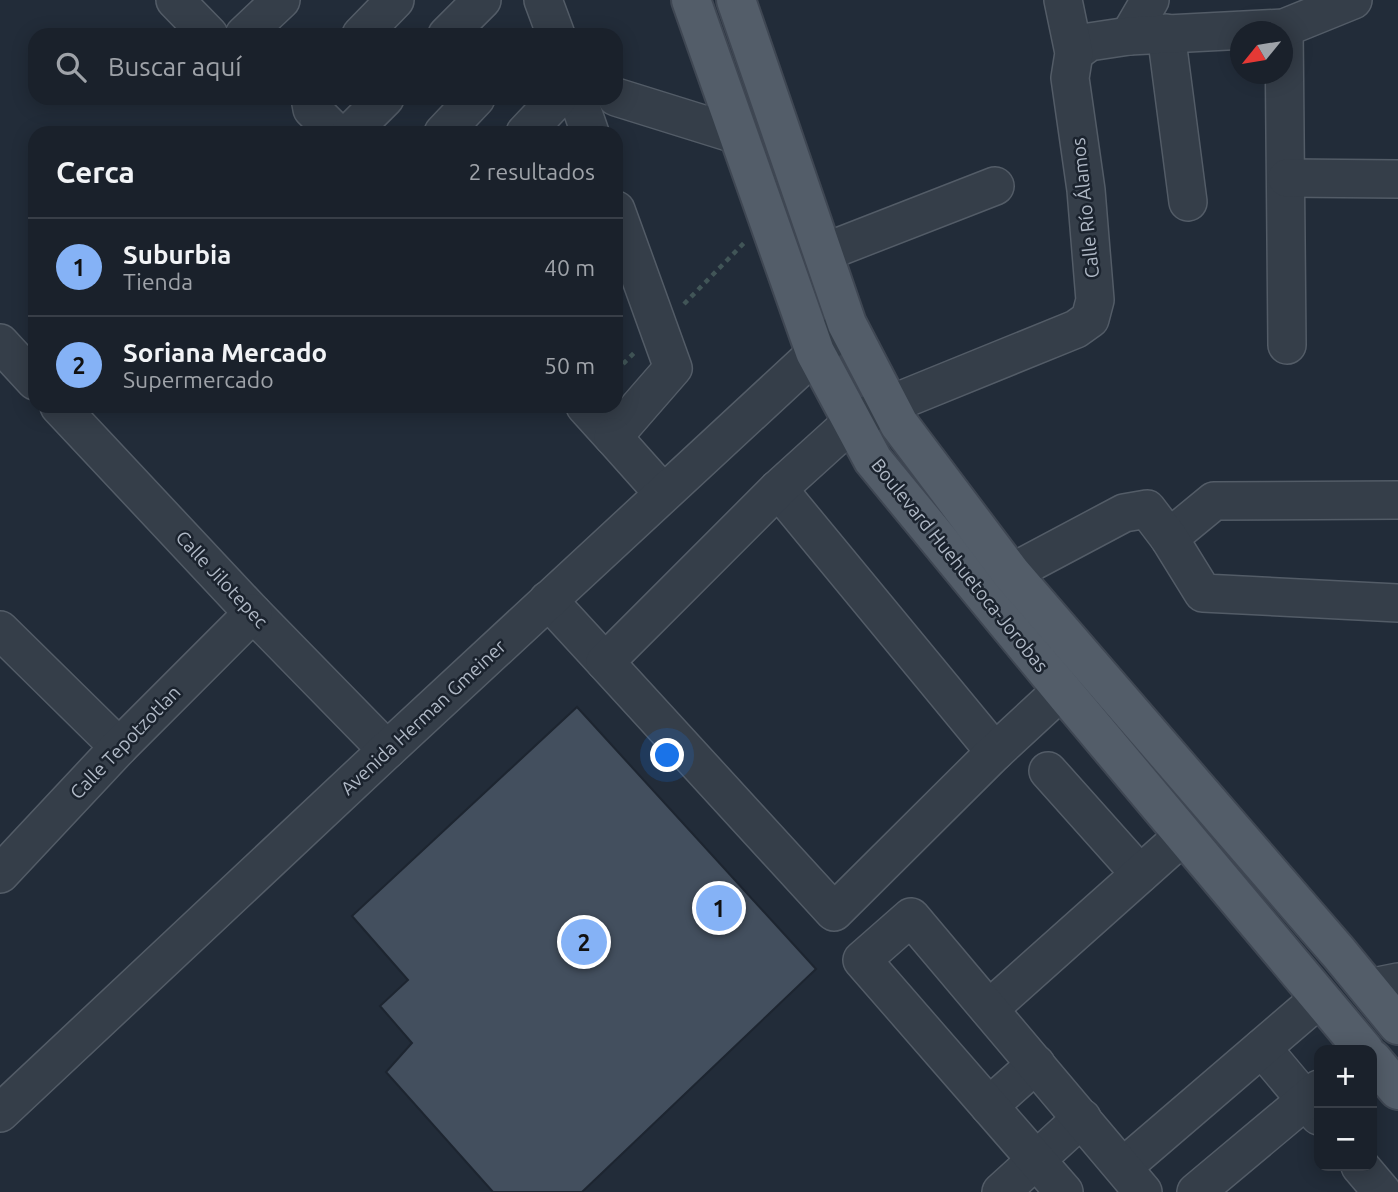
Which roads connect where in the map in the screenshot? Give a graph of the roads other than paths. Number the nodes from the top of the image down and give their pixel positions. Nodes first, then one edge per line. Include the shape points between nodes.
1 (175, 0) edge
2 (281, 0) edge
3 (395, 0) edge
4 (482, 0) edge
5 (691, 0) edge
6 (736, 0) edge
7 (1063, 0) edge
8 (1150, 0) edge
9 (1353, 0) edge
10 (1293, 23) edge
11 (202, 28) edge
12 (251, 28) edge
13 (368, 28) edge
14 (454, 28) edge
15 (1230, 30) edge
16 (1166, 33) junction
17 (1129, 36) junction
18 (1074, 53) junction
19 (1285, 84) edge
20 (623, 99) edge
21 (311, 105) edge
22 (377, 105) edge
23 (470, 105) edge
24 (551, 105) edge
25 (580, 105) edge
26 (329, 126) edge
27 (357, 126) edge
28 (450, 126) edge
29 (532, 126) edge
30 (588, 126) edge
31 (738, 135) junction
32 (1287, 178) junction
33 (1398, 179) edge
34 (996, 186) dead end
35 (1188, 202) dead end
36 (623, 229) edge
37 (823, 253) junction
38 (847, 324) junction
39 (0, 343) edge
40 (1287, 345) dead end
41 (814, 352) junction
42 (28, 373) edge
43 (889, 405) junction
44 (66, 413) edge
45 (591, 413) edge
46 (852, 422) junction
47 (613, 437) junction
48 (778, 489) junction
49 (663, 493) junction
50 (1398, 500) edge
51 (1169, 538) junction
52 (1011, 573) junction
53 (548, 600) junction
54 (1398, 603) edge
55 (253, 613) junction
56 (0, 630) edge
57 (605, 662) junction
58 (1062, 690) junction
59 (119, 747) junction
60 (387, 750) junction
61 (995, 752) junction
62 (1048, 771) dead end
63 (1184, 835) junction
64 (0, 874) edge
65 (1140, 874) junction
66 (834, 912) junction
67 (862, 960) junction
68 (1383, 985) edge
69 (1320, 998) junction
70 (989, 1009) junction
71 (1398, 1025) edge
72 (1360, 1045) edge
73 (1262, 1048) junction
74 (1036, 1064) junction
75 (1377, 1065) edge
76 (1398, 1090) edge
77 (1314, 1101) edge
78 (1314, 1103) edge
79 (989, 1106) junction
80 (0, 1113) edge
81 (1082, 1118) junction
82 (1036, 1160) junction
83 (1364, 1171) edge
84 (1133, 1179) edge
85 (1001, 1192) edge
86 (1064, 1192) edge
87 (1196, 1192) edge
88 (1382, 1192) edge

1 - 11 street
2 - 12 street
3 - 13 street
4 - 14 street
5 - 31 main road, Boulevard Huehuetoca-Jorobas
6 - 37 main road, Boulevard Huehuetoca-Jorobas
7 - 18 street
8 - 17 street
9 - 10 street
15 - 16 street
16 - 17 street
16 - 35 street
17 - 18 street via 1089,42
18 - 43 street, Calle Río Álamos via 1070,78 1095,300 1090,319 1076,329
19 - 32 street
20 - 31 street
21 - 26 street
22 - 27 street
23 - 28 street
24 - 29 street
25 - 30 street
31 - 41 main road, Boulevard Huehuetoca-Jorobas
32 - 33 street
32 - 40 street
34 - 37 street
36 - 47 street via 673,368
37 - 38 main road, Boulevard Huehuetoca-Jorobas
38 - 41 street, Avenida Herman Gmeiner
38 - 43 main road, Boulevard Huehuetoca-Jorobas
39 - 42 street
41 - 46 main road, Boulevard Huehuetoca-Jorobas
41 - 49 street, Avenida Herman Gmeiner
43 - 46 street, Calle Río Álamos
43 - 52 main road, Boulevard Huehuetoca-Jorobas
44 - 55 street, Calle Jilotepec
45 - 47 street
46 - 48 street, Calle Río Álamos
46 - 58 main road, Boulevard Huehuetoca-Jorobas via 873,460
47 - 49 street
48 - 57 street, Calle Río Álamos
48 - 61 street
49 - 53 street, Avenida Herman Gmeiner
50 - 51 street via 1214,500
51 - 52 street via 1147,509 1124,513
51 - 54 street via 1203,593
52 - 68 main road, Boulevard Huehuetoca-Jorobas
53 - 57 street
53 - 60 street, Avenida Herman Gmeiner
55 - 59 street, Calle Tepotzotlan
55 - 60 street, Calle Jilotepec
56 - 59 street
57 - 66 street
58 - 61 street
58 - 63 main road, Boulevard Huehuetoca-Jorobas
59 - 64 street, Calle Tepotzotlan
60 - 80 street, Avenida Herman Gmeiner
61 - 66 street
62 - 65 street
63 - 65 street
63 - 69 main road, Boulevard Huehuetoca-Jorobas
65 - 70 street
66 - 67 street
67 - 70 street via 911,917
67 - 79 street
68 - 71 main road, Boulevard Huehuetoca-Jorobas
69 - 72 main road, Boulevard Huehuetoca-Jorobas
69 - 73 street
70 - 74 street
73 - 77 street
73 - 84 street
74 - 79 street
74 - 81 street
75 - 76 main road
78 - 87 street
79 - 82 street
81 - 82 street
81 - 84 street
82 - 85 street
82 - 86 street
83 - 88 street

